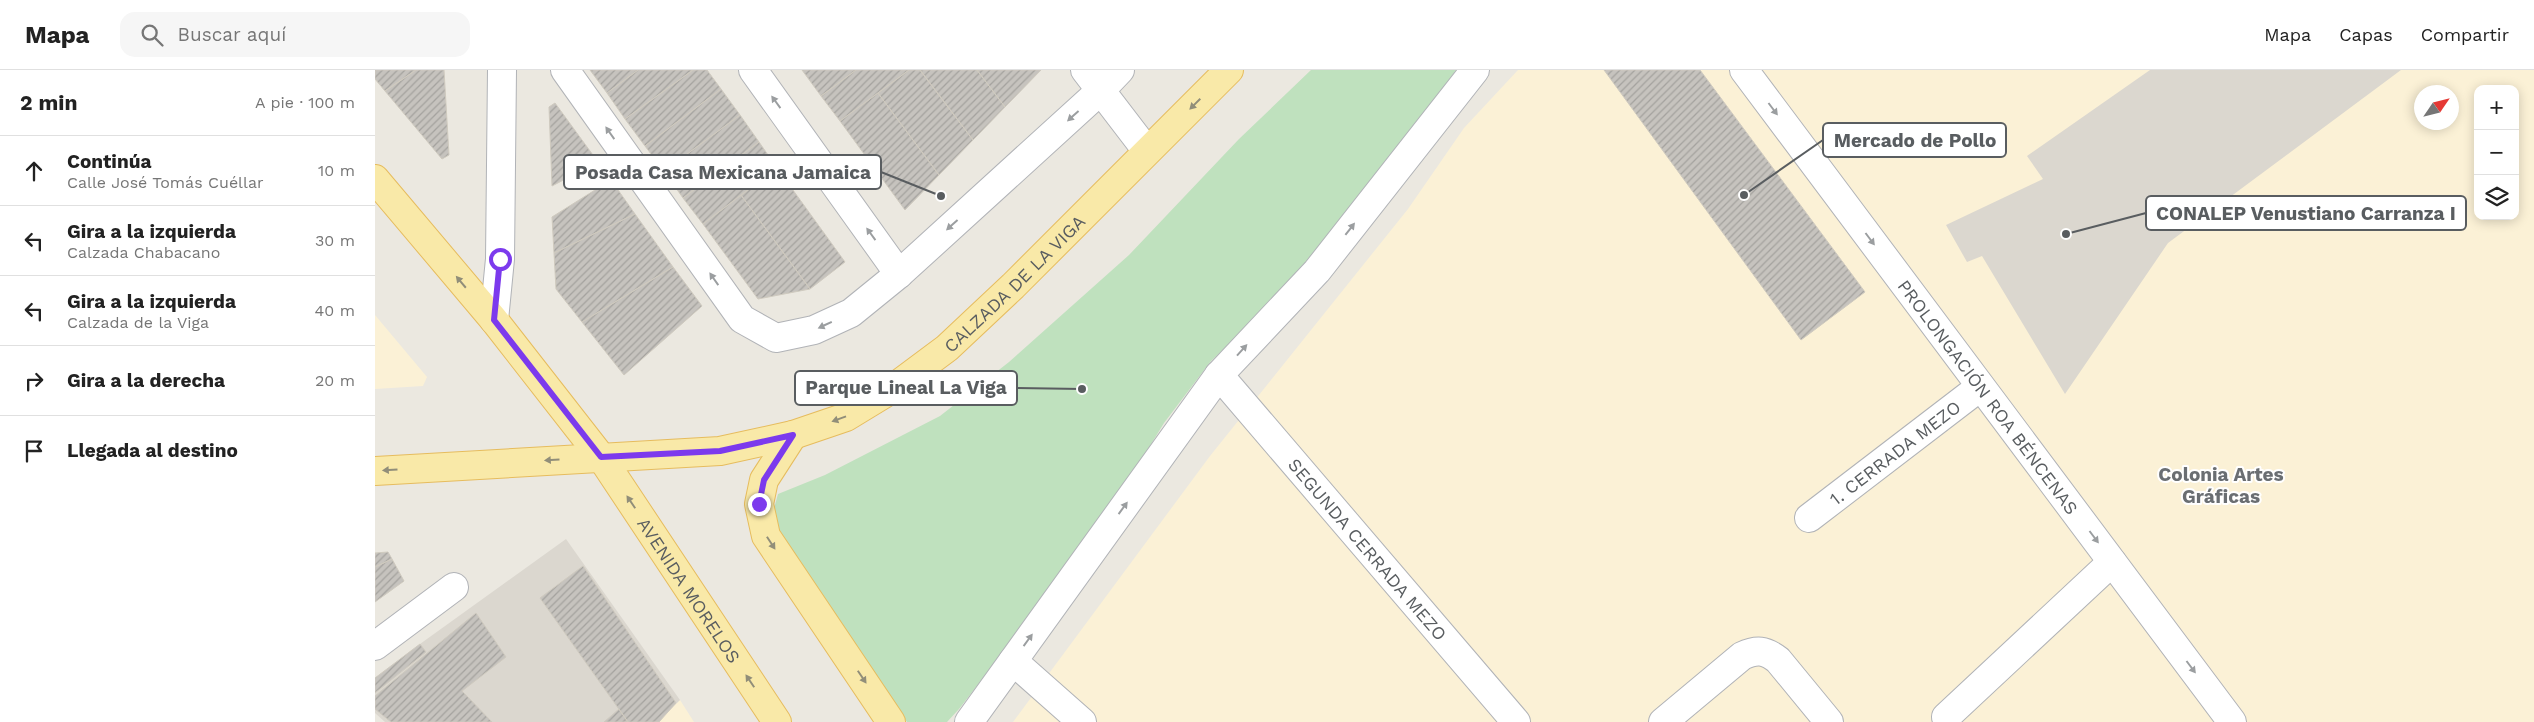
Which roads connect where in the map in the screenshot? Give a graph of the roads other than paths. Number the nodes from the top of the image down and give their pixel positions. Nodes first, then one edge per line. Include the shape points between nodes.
1 (502, 70) edge
2 (565, 70) edge
3 (753, 70) edge
4 (1120, 70) edge
5 (1229, 70) edge
6 (1475, 70) edge
7 (1744, 70) edge
8 (1092, 81) edge
9 (1147, 151) junction
10 (375, 179) edge
11 (899, 274) junction
12 (494, 320) junction
13 (1219, 376) junction
14 (1980, 386) junction
15 (793, 435) junction
16 (601, 457) junction
17 (375, 471) edge
18 (1809, 518) dead end
19 (2112, 562) junction
20 (454, 587) dead end
21 (375, 646) edge
22 (1013, 661) junction
23 (1945, 717) dead end
24 (1818, 718) edge
25 (777, 722) edge
26 (891, 722) edge
27 (969, 722) edge
28 (1083, 722) edge
29 (1516, 722) edge
30 (1663, 722) edge
31 (2233, 722) edge

1 - 12 street via 500,259
11 -> 2 street via 851,313 813,330 776,338 742,319
11 -> 3 street
4 - 8 street
5 -> 9 main road, CALZADA DE LA VIGA
13 -> 6 street via 1317,271
7 -> 14 street, PROLONGACIÓN ROA BÉNCENAS
8 - 9 street
8 -> 11 street
9 -> 15 main road, CALZADA DE LA VIGA via 947,348 892,389 846,417
12 -> 10 main road, AVENIDA MORELOS
12 - 16 main road, AVENIDA MORELOS
22 -> 13 street
13 - 29 street, SEGUNDA CERRADA MEZO
14 - 18 street, 1. CERRADA MEZO
14 -> 19 street, PROLONGACIÓN ROA BÉNCENAS
15 - 16 main road, CALZADA DE LA VIGA via 720,451
15 -> 26 main road via 764,480 759,504 766,536
16 -> 17 main road, CALZADA DE LA VIGA
25 -> 16 main road, AVENIDA MORELOS
19 - 23 street
19 -> 31 street, PROLONGACIÓN ROA BÉNCENAS
20 - 21 street
22 - 27 street
22 - 28 street
24 - 30 street via 1778,660 1767,652 1754,651 1743,656

